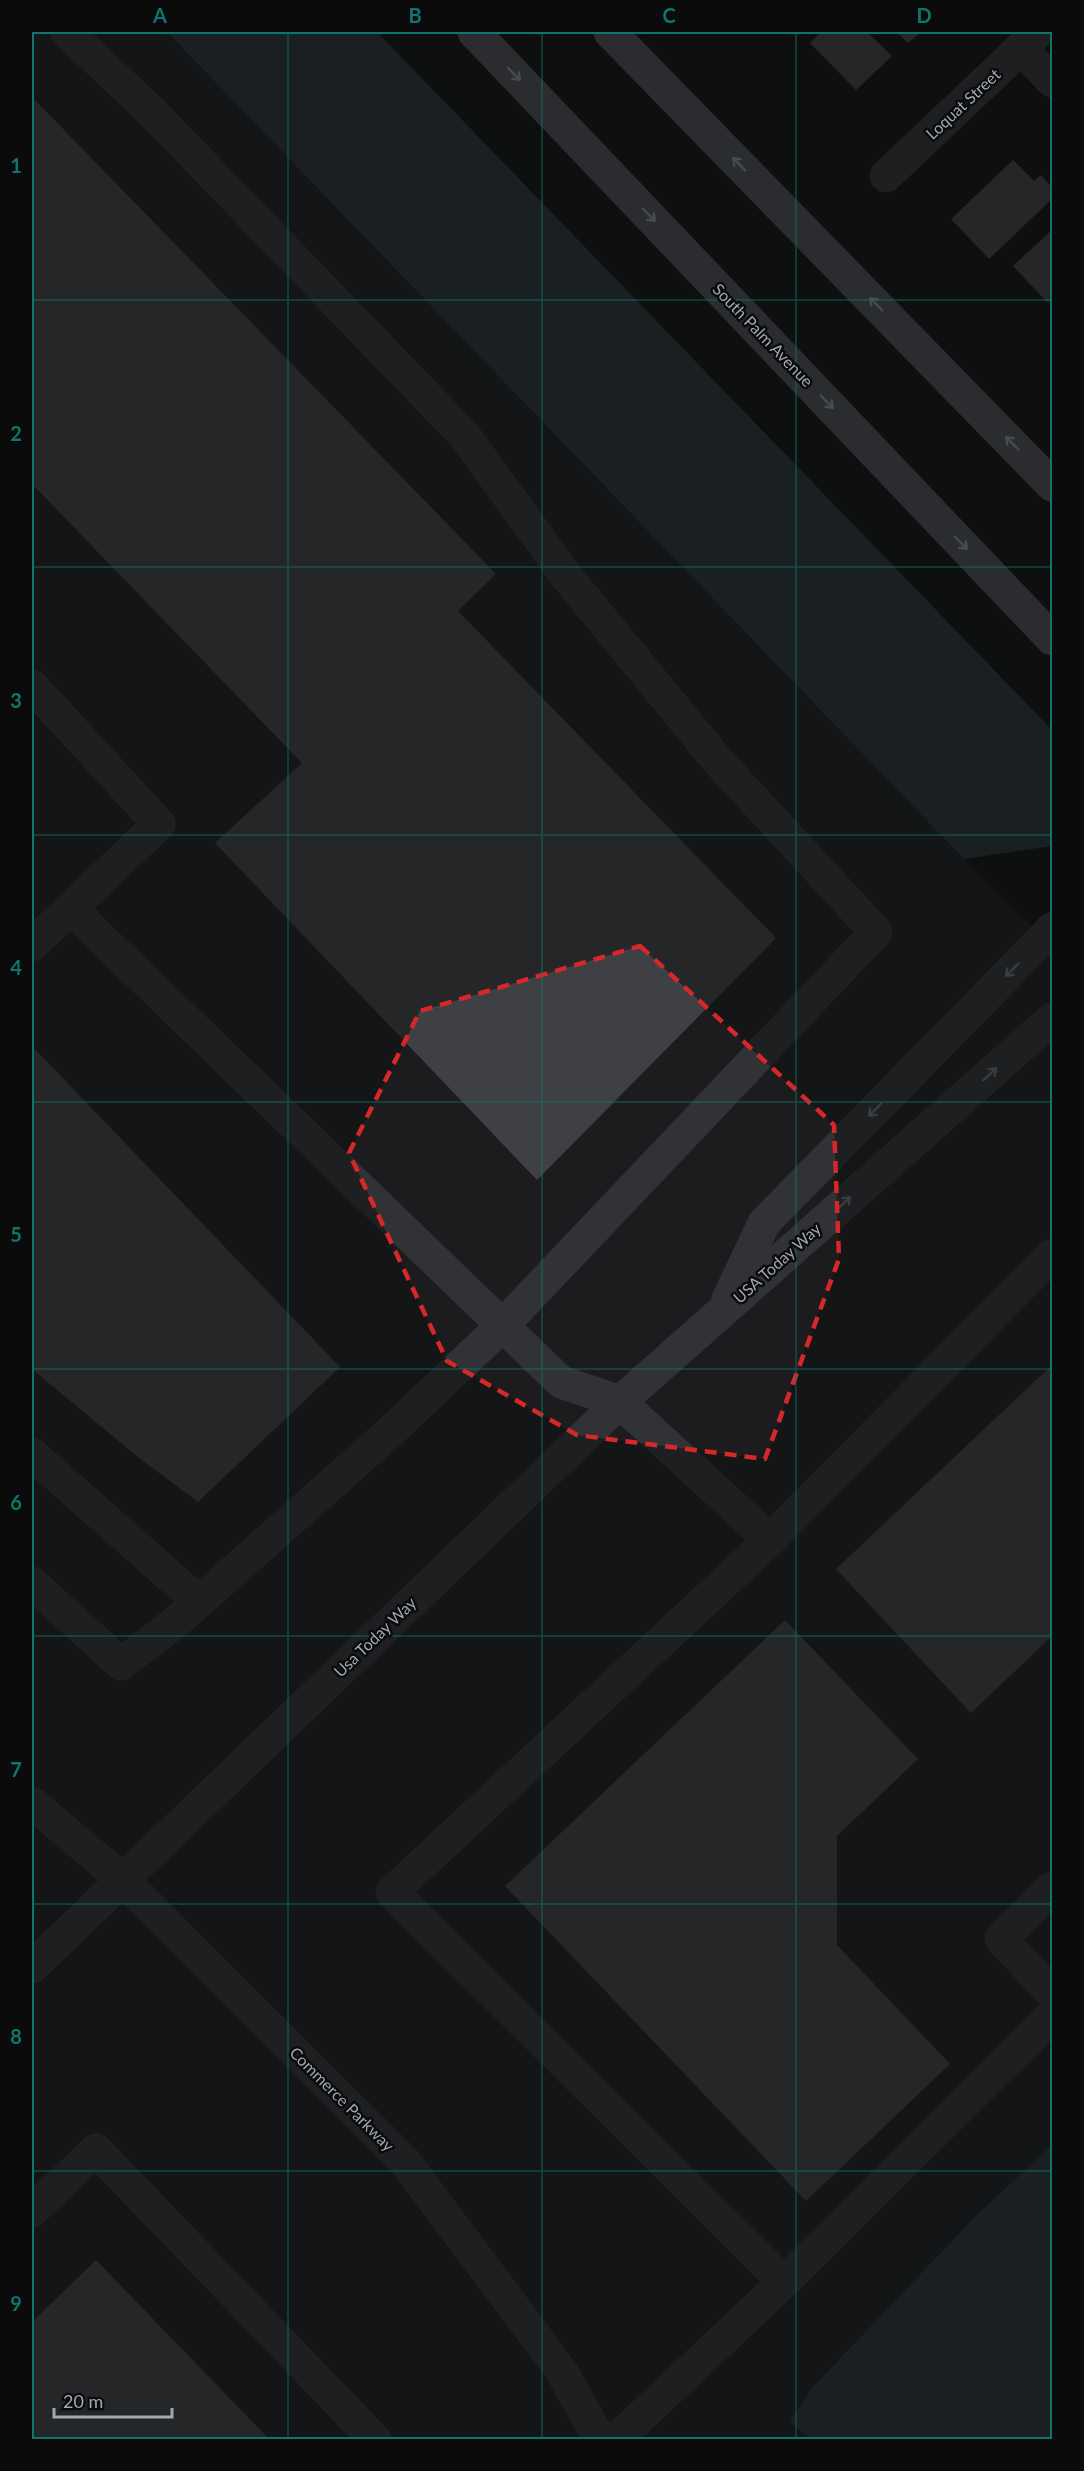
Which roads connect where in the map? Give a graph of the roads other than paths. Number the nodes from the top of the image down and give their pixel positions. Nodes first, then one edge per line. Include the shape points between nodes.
1 (67, 32) edge
2 (474, 32) edge
3 (610, 32) edge
4 (1030, 40) edge
5 (1053, 81) edge
6 (886, 176) dead end
7 (1053, 485) edge
8 (1053, 639) edge
9 (32, 686) edge
10 (70, 908) junction
11 (1053, 928) edge
12 (32, 945) edge
13 (1053, 1019) edge
14 (1053, 1256) edge
15 (722, 1312) junction
16 (502, 1326) junction
17 (620, 1402) junction
18 (32, 1454) edge
19 (770, 1540) junction
20 (32, 1583) edge
21 (199, 1602) junction
22 (32, 1803) edge
23 (123, 1880) junction
24 (1053, 1888) edge
25 (32, 1967) edge
26 (1053, 1993) edge
27 (1053, 2016) edge
28 (32, 2211) edge
29 (783, 2282) junction
30 (375, 2439) edge
31 (600, 2439) edge
32 (616, 2439) edge

1 - 16 street via 152,112 464,435 567,577 718,761 876,932
2 -> 8 main road, South Palm Avenue
7 -> 3 main road
4 - 5 street
4 - 6 street, Loquat Street
9 - 10 street via 159,824
10 - 12 street
10 - 16 street
11 -> 15 street, USA Today Way via 764,1223
15 -> 13 street, USA Today Way
14 - 19 street
15 - 17 street, Usa Today Way
16 - 17 street via 561,1382
16 - 21 street via 389,1434
17 - 19 street
17 - 23 street, Usa Today Way
18 - 21 street
19 - 29 street via 392,1892
20 - 21 street via 121,1664
22 - 23 street, Commerce Parkway
23 - 25 street, Usa Today Way
23 - 31 street, Commerce Parkway via 406,2163 562,2373
24 - 26 street via 1001,1939
27 - 29 street
28 - 30 street via 96,2150
29 - 32 street

